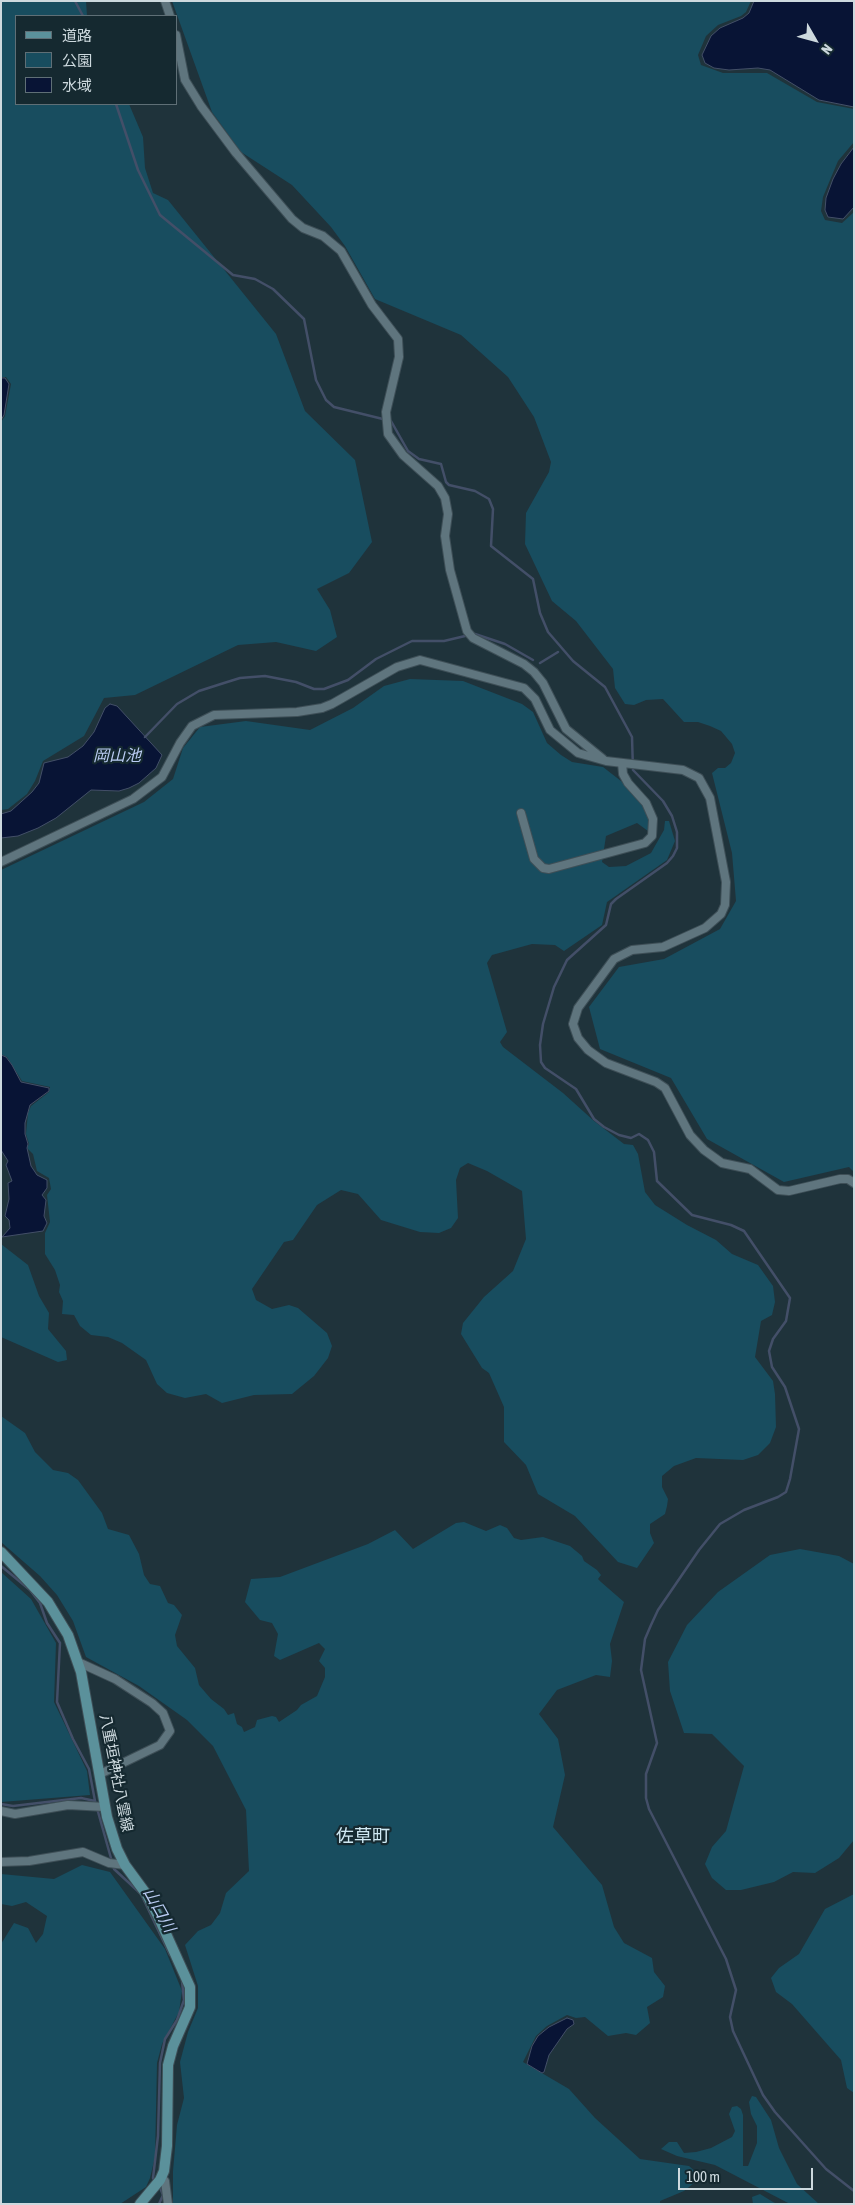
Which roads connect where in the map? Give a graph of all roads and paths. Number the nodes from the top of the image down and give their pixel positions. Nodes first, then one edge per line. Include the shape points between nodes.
1 (165, 1) edge
2 (170, 15) edge
3 (178, 45) edge
4 (606, 761) junction
5 (624, 763) junction
6 (521, 813) dead end
7 (1, 862) edge
8 (854, 1183) edge
9 (1, 1552) edge
10 (78, 1662) junction
11 (100, 1774) junction
12 (99, 1807) junction
13 (1, 1812) edge
14 (1, 1862) edge
15 (116, 1864) junction
16 (159, 2181) junction
17 (140, 2204) edge
18 (168, 2204) edge

1 - 2 street
3 - 4 street via 185,80 236,153 292,219 303,228 323,236 341,251 372,305 398,339 400,357 386,420 388,434 403,455 438,486 445,498 448,514 445,536 450,570 467,631 473,638 534,672 566,729
4 - 5 street
4 - 7 street via 578,753 558,739 528,690 430,661 412,660 322,708 222,714 202,720 185,735 162,777 133,799
5 - 6 street via 623,774 646,803 653,819 652,836 645,842 543,868 534,859
5 - 8 street via 683,770 699,778 710,798 726,882 725,905 714,922 697,933 663,947 632,950 614,959 578,1008 573,1024 578,1038 606,1063 665,1088 690,1135 722,1163 750,1169 778,1190 789,1191 840,1179
9 - 10 main road, 八重垣神社八雲線 via 48,1602 68,1635
10 - 11 main road, 八重垣神社八雲線
10 - 11 street via 115,1679 152,1703 162,1713 170,1731 160,1745
11 - 12 main road, 八重垣神社八雲線
12 - 13 street via 68,1804 15,1814
12 - 15 main road, 八重垣神社八雲線 via 114,1840
14 - 15 street via 83,1852
15 - 16 main road, 八重垣神社八雲線 via 147,1895 186,1975 191,1993 190,2007 168,2065 167,2146
16 - 17 main road, 八重垣神社八雲線
16 - 18 street via 165,2181

